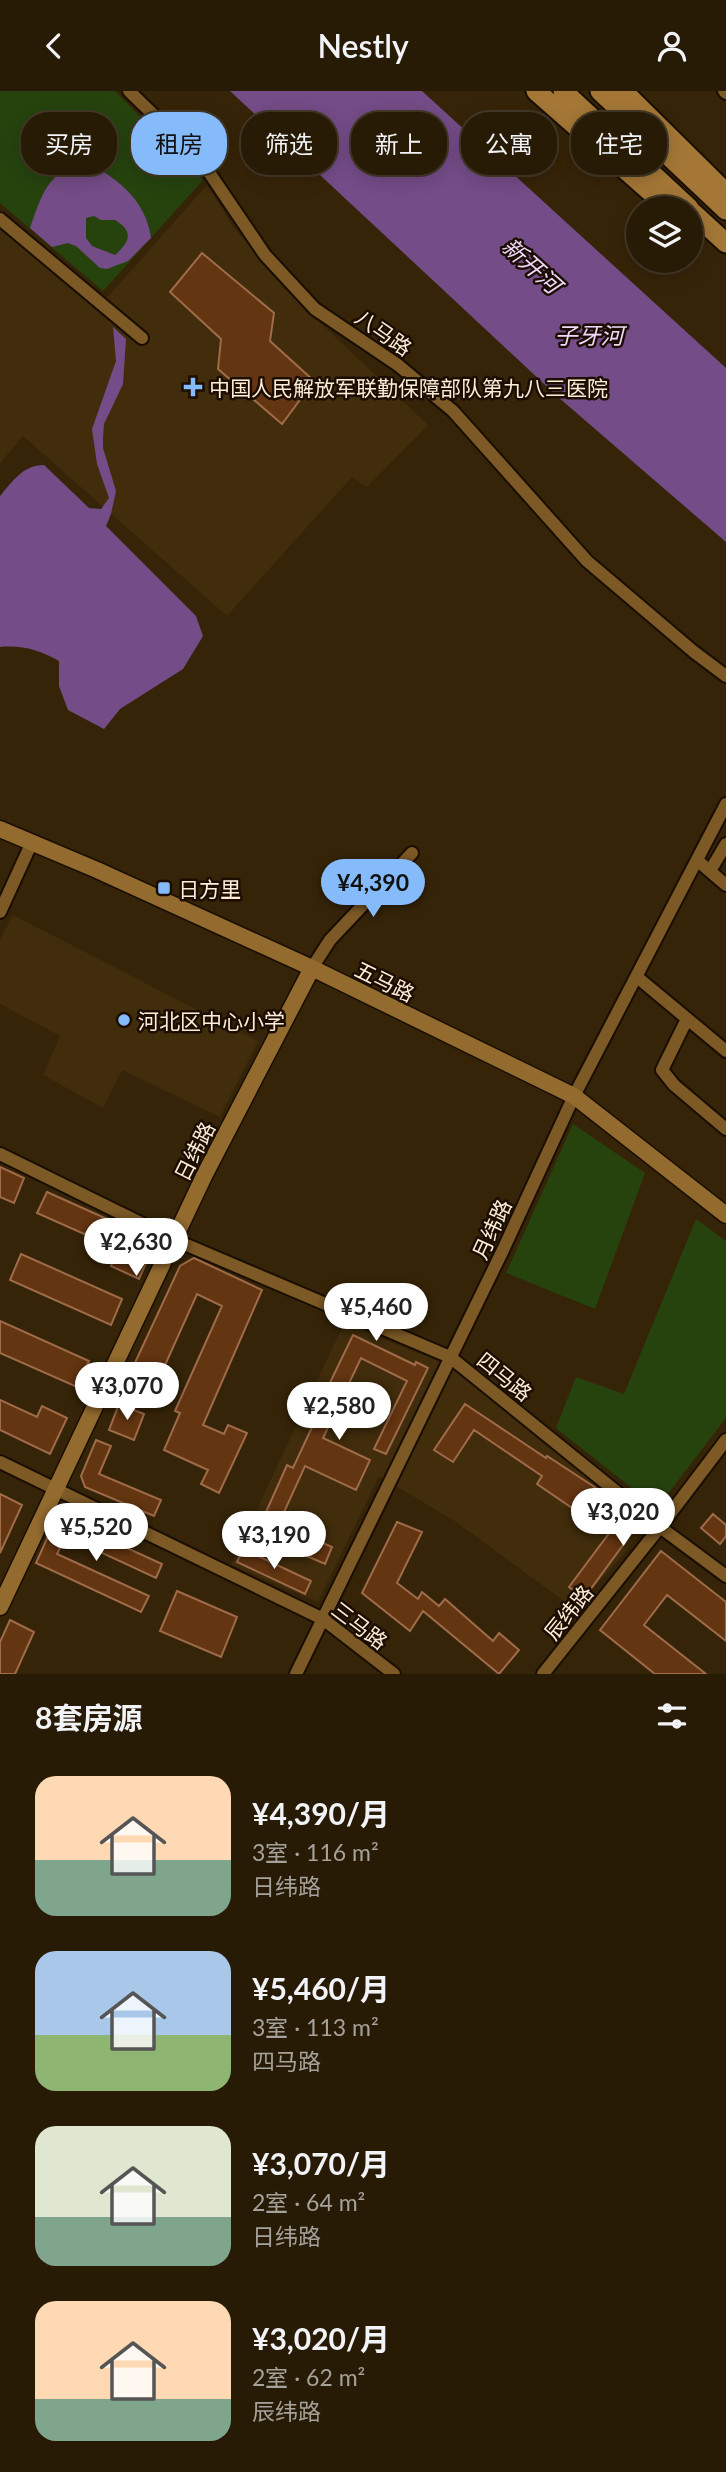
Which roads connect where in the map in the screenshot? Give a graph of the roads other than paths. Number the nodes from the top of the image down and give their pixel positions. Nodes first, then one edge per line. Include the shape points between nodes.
1 (129, 91) edge
2 (536, 91) edge
3 (563, 91) edge
4 (600, 91) edge
5 (623, 91) edge
6 (726, 193) edge
7 (655, 196) edge
8 (676, 196) edge
9 (726, 210) edge
10 (0, 219) edge
11 (703, 221) edge
12 (703, 239) edge
13 (726, 243) edge
14 (726, 259) edge
15 (142, 338) dead end
16 (726, 676) edge
17 (726, 804) edge
18 (0, 829) edge
19 (32, 842) junction
20 (726, 843) edge
21 (412, 853) dead end
22 (698, 861) junction
23 (709, 871) junction
24 (726, 885) edge
25 (0, 912) edge
26 (312, 968) junction
27 (637, 977) junction
28 (687, 1019) junction
29 (726, 1051) edge
30 (575, 1096) junction
31 (726, 1129) edge
32 (0, 1154) edge
33 (726, 1215) edge
34 (175, 1240) junction
35 (450, 1357) junction
36 (726, 1440) edge
37 (0, 1461) edge
38 (56, 1489) junction
39 (660, 1527) junction
40 (726, 1576) edge
41 (0, 1607) edge
42 (323, 1619) junction
43 (296, 1674) edge
44 (394, 1674) edge
45 (543, 1674) edge

1 - 16 street, 八马路 via 202,162 265,255 315,309 398,365 453,411 587,561
2 - 7 highway
3 - 8 highway
4 - 9 highway
5 - 6 highway
10 - 15 street
11 - 13 highway
12 - 14 highway
17 - 22 street, 月纬路
18 - 19 main road, 五马路
19 - 25 street
19 - 26 main road, 五马路
20 - 23 street
21 - 26 street, 日纬路 via 330,940
22 - 23 street
22 - 27 street, 月纬路
23 - 24 street
26 - 30 main road, 五马路
26 - 34 main road, 日纬路
27 - 28 street
27 - 30 street, 月纬路
28 - 29 street
28 - 31 street via 662,1070
30 - 33 main road, 五马路
30 - 35 street, 月纬路
32 - 34 street, 四马路
34 - 35 street, 四马路
34 - 38 main road, 日纬路
35 - 39 street, 四马路
35 - 42 street, 月纬路
36 - 39 street, 辰纬路
37 - 38 street, 三马路
38 - 41 main road, 日纬路
38 - 42 street, 三马路
39 - 40 street, 四马路
39 - 45 street, 辰纬路
42 - 43 street, 月纬路
42 - 44 street, 三马路

